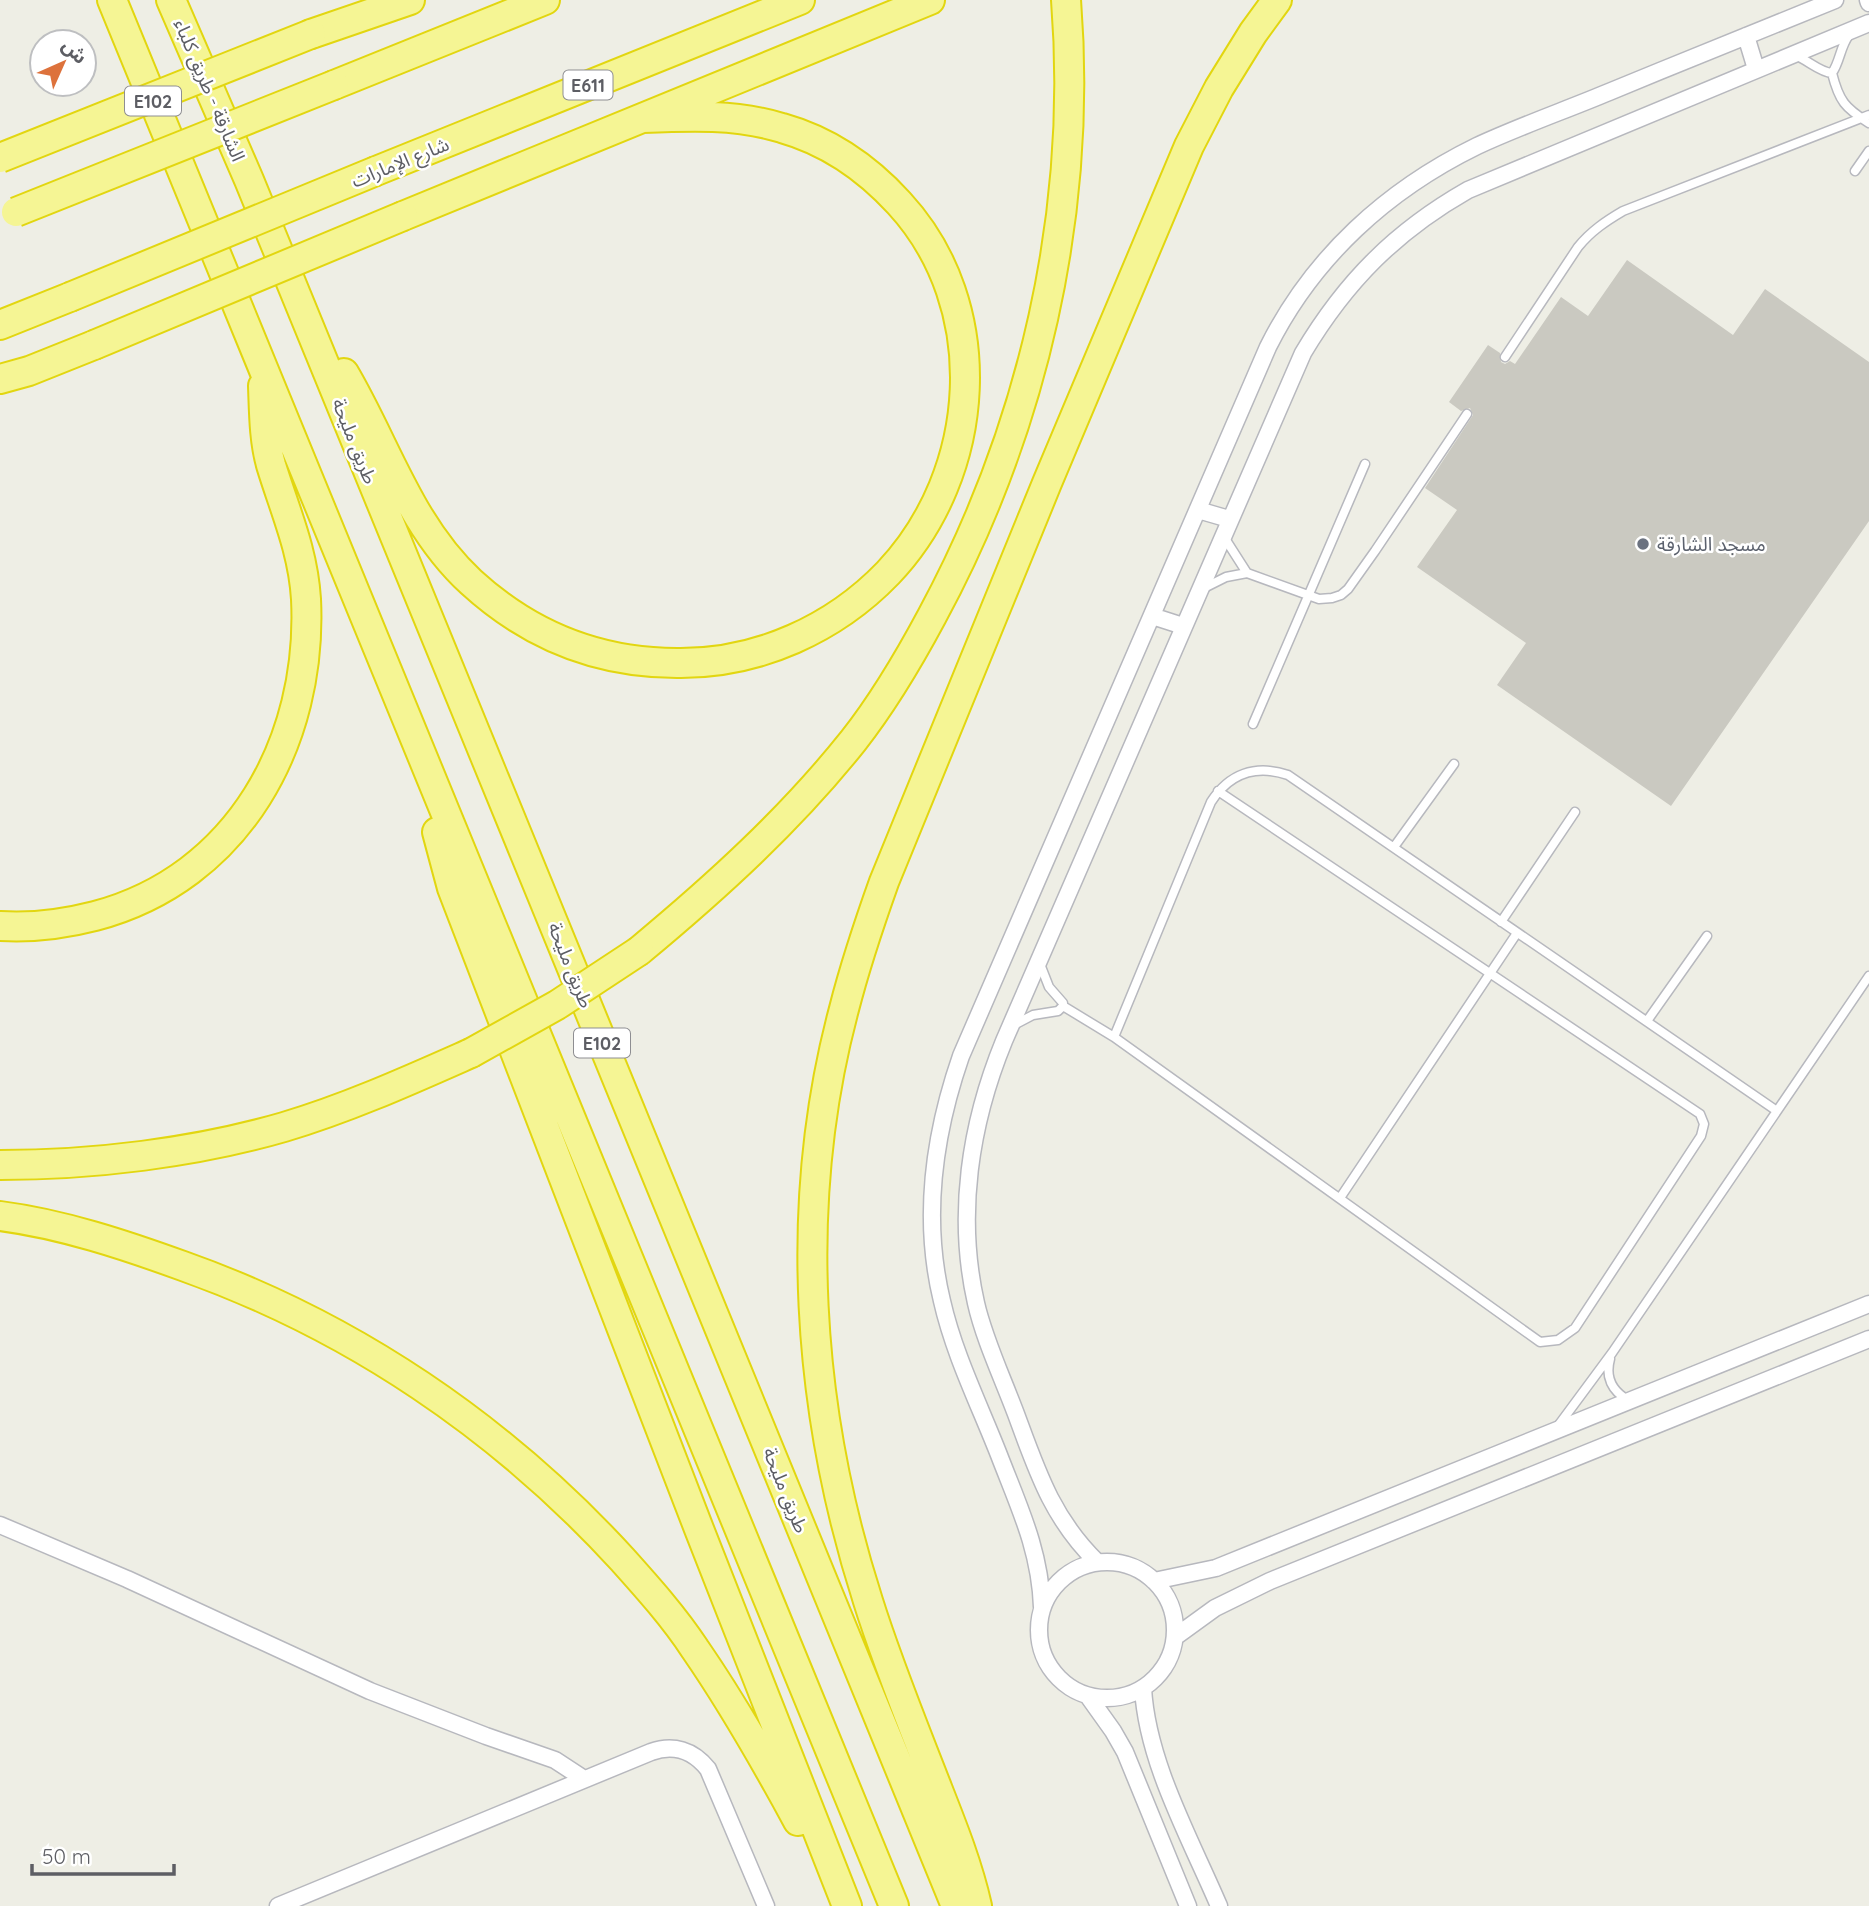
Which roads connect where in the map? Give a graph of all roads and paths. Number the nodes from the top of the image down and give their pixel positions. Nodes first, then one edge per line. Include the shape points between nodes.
1 (104, 0) edge
2 (112, 0) edge
3 (171, 0) edge
4 (545, 0) edge
5 (800, 0) edge
6 (930, 0) edge
7 (1066, 0) edge
8 (1277, 0) edge
9 (1835, 0) edge
10 (404, 1) edge
11 (1862, 25) edge
12 (1746, 36) junction
13 (127, 37) junction
14 (1791, 55) junction
15 (1756, 69) junction
16 (1832, 73) junction
17 (643, 118) junction
18 (1866, 119) edge
19 (1869, 151) edge
20 (0, 158) edge
21 (1855, 171) dead end
22 (249, 180) joint
23 (8, 215) edge
24 (302, 309) junction
25 (0, 325) edge
26 (1505, 357) dead end
27 (262, 366) junction
28 (29, 371) junction
29 (0, 379) edge
30 (0, 386) edge
31 (1467, 414) dead end
32 (1365, 464) dead end
33 (1198, 510) junction
34 (1229, 519) junction
35 (1223, 534) junction
36 (1247, 573) junction
37 (1199, 592) junction
38 (1308, 595) junction
39 (1152, 615) junction
40 (1183, 626) junction
41 (405, 714) junction
42 (1253, 723) dead end
43 (1454, 764) dead end
44 (1218, 791) junction
45 (1575, 812) dead end
46 (1394, 847) junction
47 (1501, 922) junction
48 (0, 926) edge
49 (1517, 933) junction
50 (1707, 936) dead end
51 (1040, 958) junction
52 (1491, 973) junction
53 (1869, 976) edge
54 (1063, 1006) junction
55 (1647, 1021) junction
56 (1010, 1027) junction
57 (1114, 1037) junction
58 (1777, 1111) junction
59 (0, 1165) edge
60 (1340, 1198) junction
61 (0, 1216) edge
62 (1869, 1304) edge
63 (1869, 1339) edge
64 (1612, 1353) junction
65 (1629, 1401) junction
66 (1554, 1432) junction
67 (0, 1525) edge
68 (1097, 1562) junction
69 (1154, 1581) junction
70 (1042, 1607) junction
71 (1175, 1637) junction
72 (1143, 1688) junction
73 (1088, 1696) junction
74 (584, 1779) junction
75 (278, 1906) edge
76 (765, 1906) edge
77 (845, 1906) edge
78 (894, 1906) edge
79 (956, 1906) edge
80 (977, 1906) edge
81 (1188, 1906) edge
82 (1219, 1906) edge

1 - 13 highway
2 - 13 highway, E102
3 - 22 highway, الشارقة - طريق كلباء / E102
4 - 23 highway, bridge
5 - 25 highway, شارع الإمارات / E611, bridge
6 - 17 highway
7 - 59 highway, bridge via 1070,54 1065,169 1053,271 1012,433 960,564 911,654 854,739 805,797 697,903 639,951 557,1005 471,1053 284,1127 150,1154
8 - 80 highway via 1219,88 1189,146 1047,483 884,883 843,1011 827,1090 813,1211 812,1279 833,1477 868,1602 958,1841
9 - 12 street
10 - 20 highway, bridge
11 - 14 street
11 - 16 lane via 1844,42
12 - 15 street
12 - 33 street via 1479,145 1422,177 1367,218 1316,269 1282,320
13 - 27 highway, E102
14 - 15 street
14 - 16 lane
15 - 34 street via 1468,190 1389,244 1333,306 1303,353
16 - 18 lane via 1844,104
17 - 24 highway via 746,119 820,142 884,186 932,247 948,282 966,357 966,395 951,468 934,508 889,572 822,625 753,654 702,663 659,664 576,648 538,631 501,607 441,550 416,515 348,379
17 - 28 highway, bridge
18 - 26 lane via 1609,219 1578,247
19 - 21 lane
22 - 24 highway, طريق مليحة / E102
24 - 79 highway, طريق مليحة / E102
27 - 41 highway, E102
27 - 48 highway via 266,440 301,559 306,621 296,706 270,776 251,808 212,853 164,888 80,920
28 - 29 highway
28 - 30 highway
31 - 38 lane via 1348,589 1332,598
32 - 38 lane
33 - 34 street
33 - 39 street
34 - 35 street
35 - 36 lane
35 - 37 street
36 - 37 lane via 1217,581
36 - 38 lane
37 - 40 street
38 - 42 lane
39 - 40 street
39 - 70 street via 961,1056 936,1151 933,1244 941,1300 1028,1528
40 - 51 street
41 - 77 highway via 452,888
41 - 78 highway, E102
43 - 46 lane
44 - 46 lane via 1241,774 1276,771
44 - 52 lane
44 - 57 lane
45 - 47 lane
46 - 47 lane
47 - 49 lane
49 - 52 lane
49 - 55 lane
50 - 55 lane
51 - 54 lane via 1045,980
51 - 56 street
52 - 60 lane
52 - 60 lane via 1696,1110 1702,1119 1701,1136 1575,1328 1558,1340 1540,1342
53 - 58 lane
54 - 56 lane
54 - 57 lane
55 - 58 lane
56 - 68 street via 982,1100 970,1162 967,1222 972,1278 977,1305 1044,1490 1070,1533
57 - 60 lane
58 - 64 lane
61 - 77 highway via 110,1242 260,1296 351,1342 474,1422 576,1511 638,1577 694,1647 759,1749
62 - 65 street
63 - 71 street via 1270,1581 1215,1608
64 - 65 lane via 1610,1382
64 - 66 lane
65 - 66 street
66 - 69 street via 1216,1568
67 - 74 street via 370,1691 555,1760
68 - 69 street via 1122,1563
68 - 70 street via 1063,1577
69 - 71 street via 1173,1612
70 - 73 street via 1038,1631 1049,1667 1066,1685
71 - 72 street via 1162,1672
72 - 73 street via 1122,1697
72 - 82 street via 1156,1758
73 - 81 street via 1125,1752
74 - 75 street
74 - 76 street via 659,1749 678,1749 695,1756 712,1777

